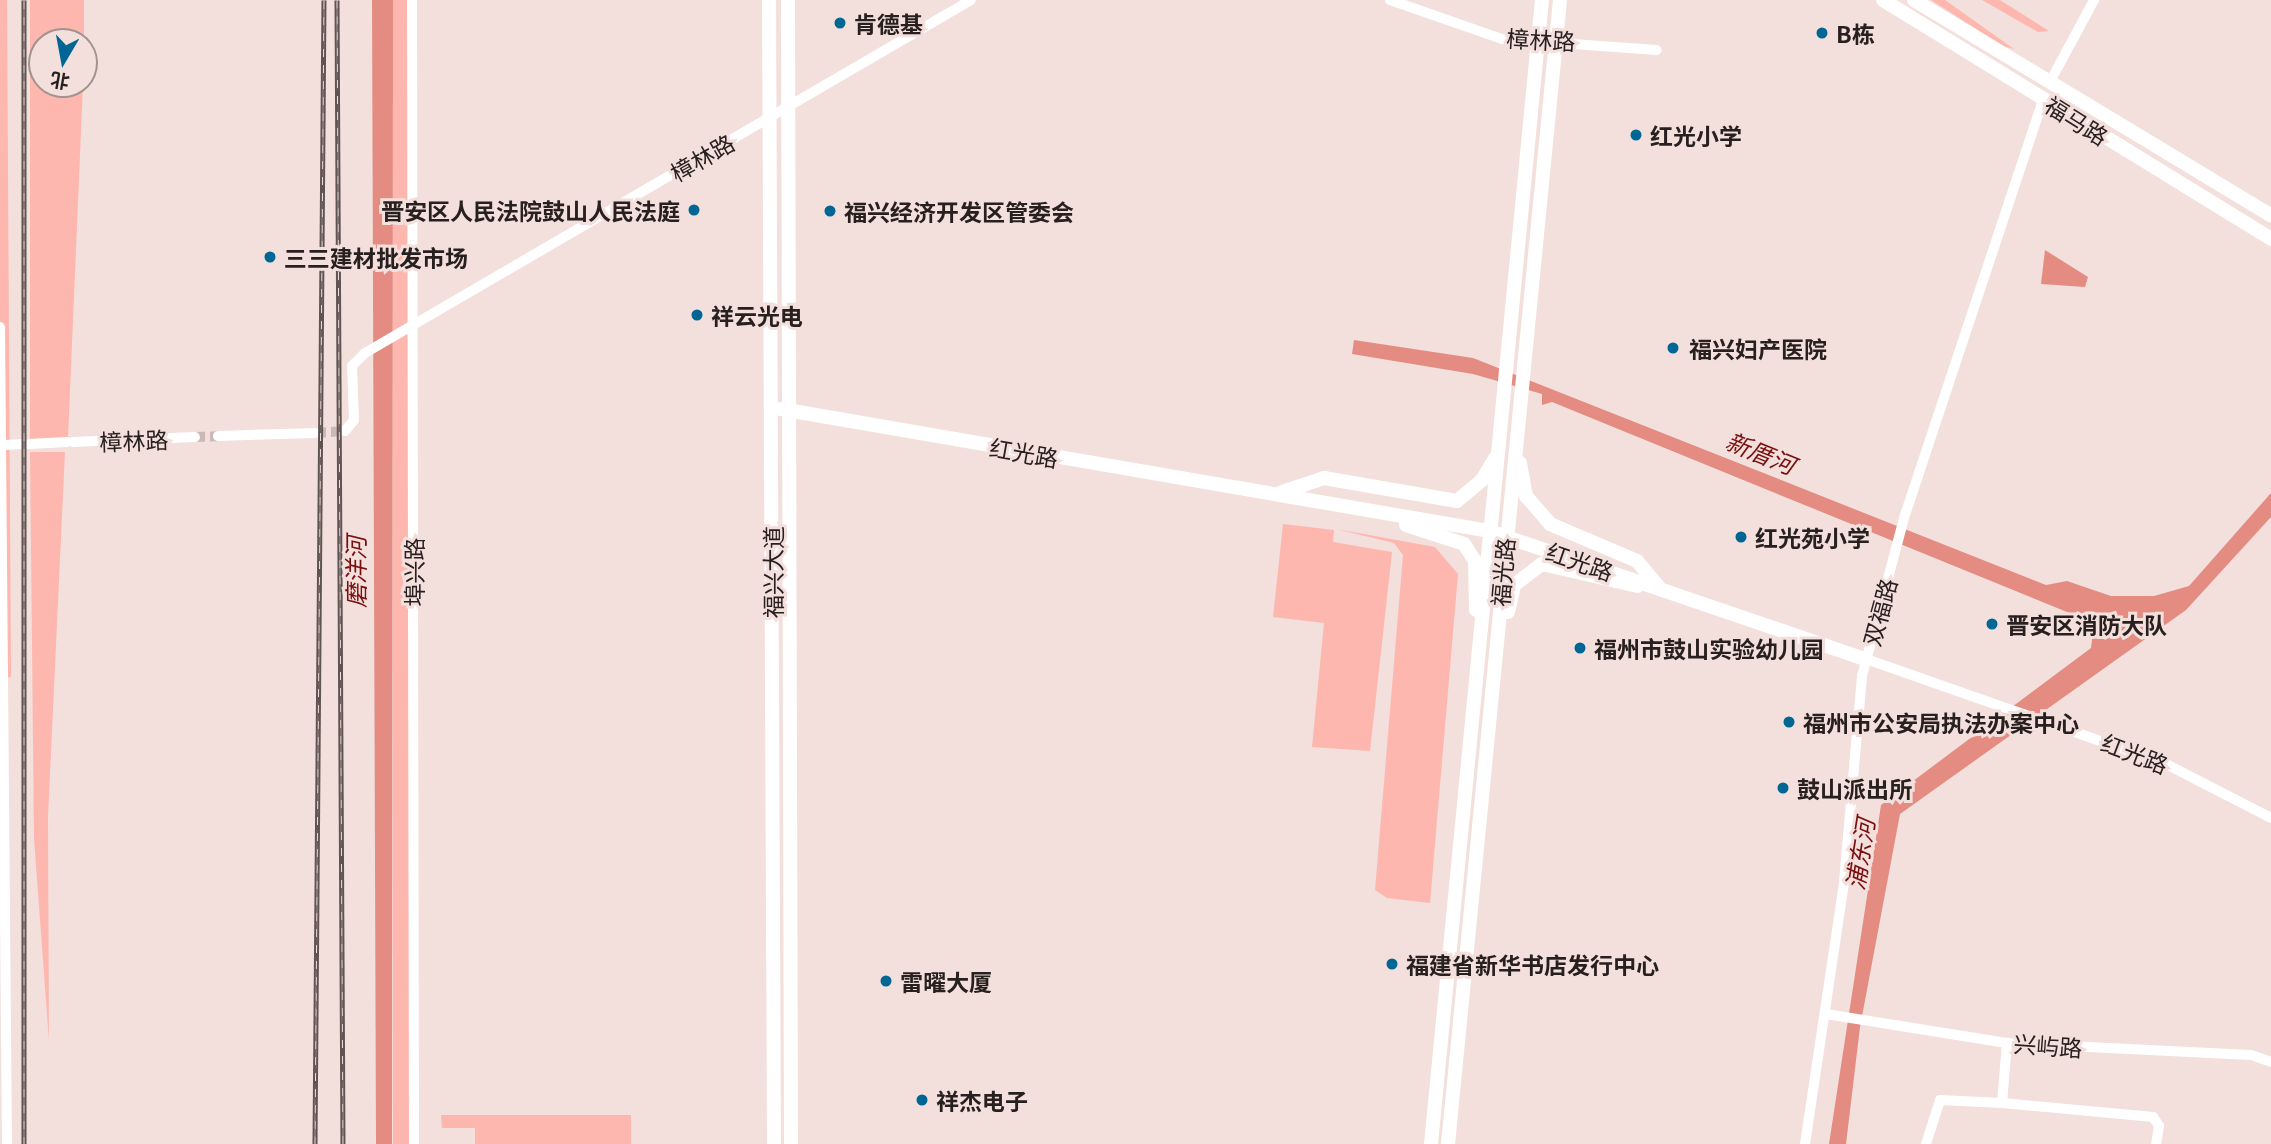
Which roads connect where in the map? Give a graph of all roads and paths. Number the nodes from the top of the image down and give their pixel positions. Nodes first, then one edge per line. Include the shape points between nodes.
1 (412, 0) edge
2 (769, 0) edge
3 (788, 0) edge
4 (971, 0) edge
5 (1390, 0) edge
6 (1542, 0) edge
7 (1560, 0) edge
8 (1883, 0) edge
9 (1914, 0) edge
10 (2094, 0) edge
11 (1556, 40) junction
12 (1538, 41) junction
13 (1657, 50) dead end
14 (2051, 80) junction
15 (2043, 99) junction
16 (787, 108) junction
17 (770, 117) junction
18 (2271, 215) edge
19 (2271, 239) edge
20 (412, 323) junction
21 (0, 327) edge
22 (772, 407) junction
23 (789, 410) junction
24 (345, 431) dead end
25 (316, 433) tunnel mouth
26 (218, 436) tunnel mouth
27 (195, 437) tunnel mouth
28 (1518, 439) junction
29 (5, 445) junction
30 (1497, 454) junction
31 (1280, 493) junction
32 (1315, 499) junction
33 (1489, 531) junction
34 (1505, 536) junction
35 (1660, 588) junction
36 (1480, 629) junction
37 (1867, 659) junction
38 (1492, 685) junction
39 (2271, 818) edge
40 (1826, 1014) junction
41 (2007, 1043) junction
42 (2271, 1062) edge
43 (2002, 1103) junction
44 (7, 1144) edge
45 (414, 1144) edge
46 (774, 1144) edge
47 (791, 1144) edge
48 (1431, 1144) edge
49 (1448, 1144) edge
50 (1805, 1144) edge
51 (1926, 1144) edge
52 (2156, 1144) edge

1 - 20 street, 埠兴路
2 - 17 main road, 福兴大道
3 - 16 main road, 福兴大道
4 - 16 street, 樟林路
5 - 12 street, 樟林路 via 1491,36
6 - 12 main road, 福光路
7 - 11 main road, 福光路
8 - 15 main road, 福马路
9 - 14 main road, 福马路
10 - 14 street
11 - 12 street, 樟林路
11 - 13 street, 樟林路
11 - 28 main road, 福光路
12 - 30 main road, 福光路
14 - 18 main road, 福马路
15 - 19 main road, 福马路
15 - 37 street, 双福路 via 1904,517
16 - 17 street, 樟林路
16 - 23 main road, 福兴大道
17 - 20 street, 樟林路
17 - 22 main road, 福兴大道
20 - 24 street, 樟林路 via 352,366 355,420
20 - 45 street, 埠兴路
21 - 29 street
22 - 23 main road, 红光路
22 - 46 main road, 福兴大道
23 - 31 main road, 红光路
23 - 47 main road, 福兴大道
25 - 26 street
27 - 29 street, 樟林路
28 - 34 main road, 福光路
28 - 35 main road via 1522,484 1533,509 1550,524 1637,561
29 - 44 street
30 - 31 main road via 1482,480 1457,501 1324,478
30 - 33 main road, 福光路
31 - 32 main road, 红光路
32 - 33 main road, 红光路
32 - 36 main road via 1464,544 1475,561
33 - 34 main road, 红光路
33 - 36 main road, 福光路
34 - 35 main road, 红光路
34 - 38 main road, 福光路
35 - 37 main road, 红光路
35 - 38 main road via 1612,583 1553,565 1534,566 1511,591
36 - 48 main road, 福光路
37 - 39 street, 红光路 via 2168,765
37 - 40 street, 双福路
38 - 49 main road, 福光路
40 - 41 street, 兴屿路
40 - 50 street, 双福路
41 - 42 street, 兴屿路 via 2250,1055
41 - 43 street
43 - 51 street via 1940,1100 1931,1111
43 - 52 street via 2153,1117 2159,1126

